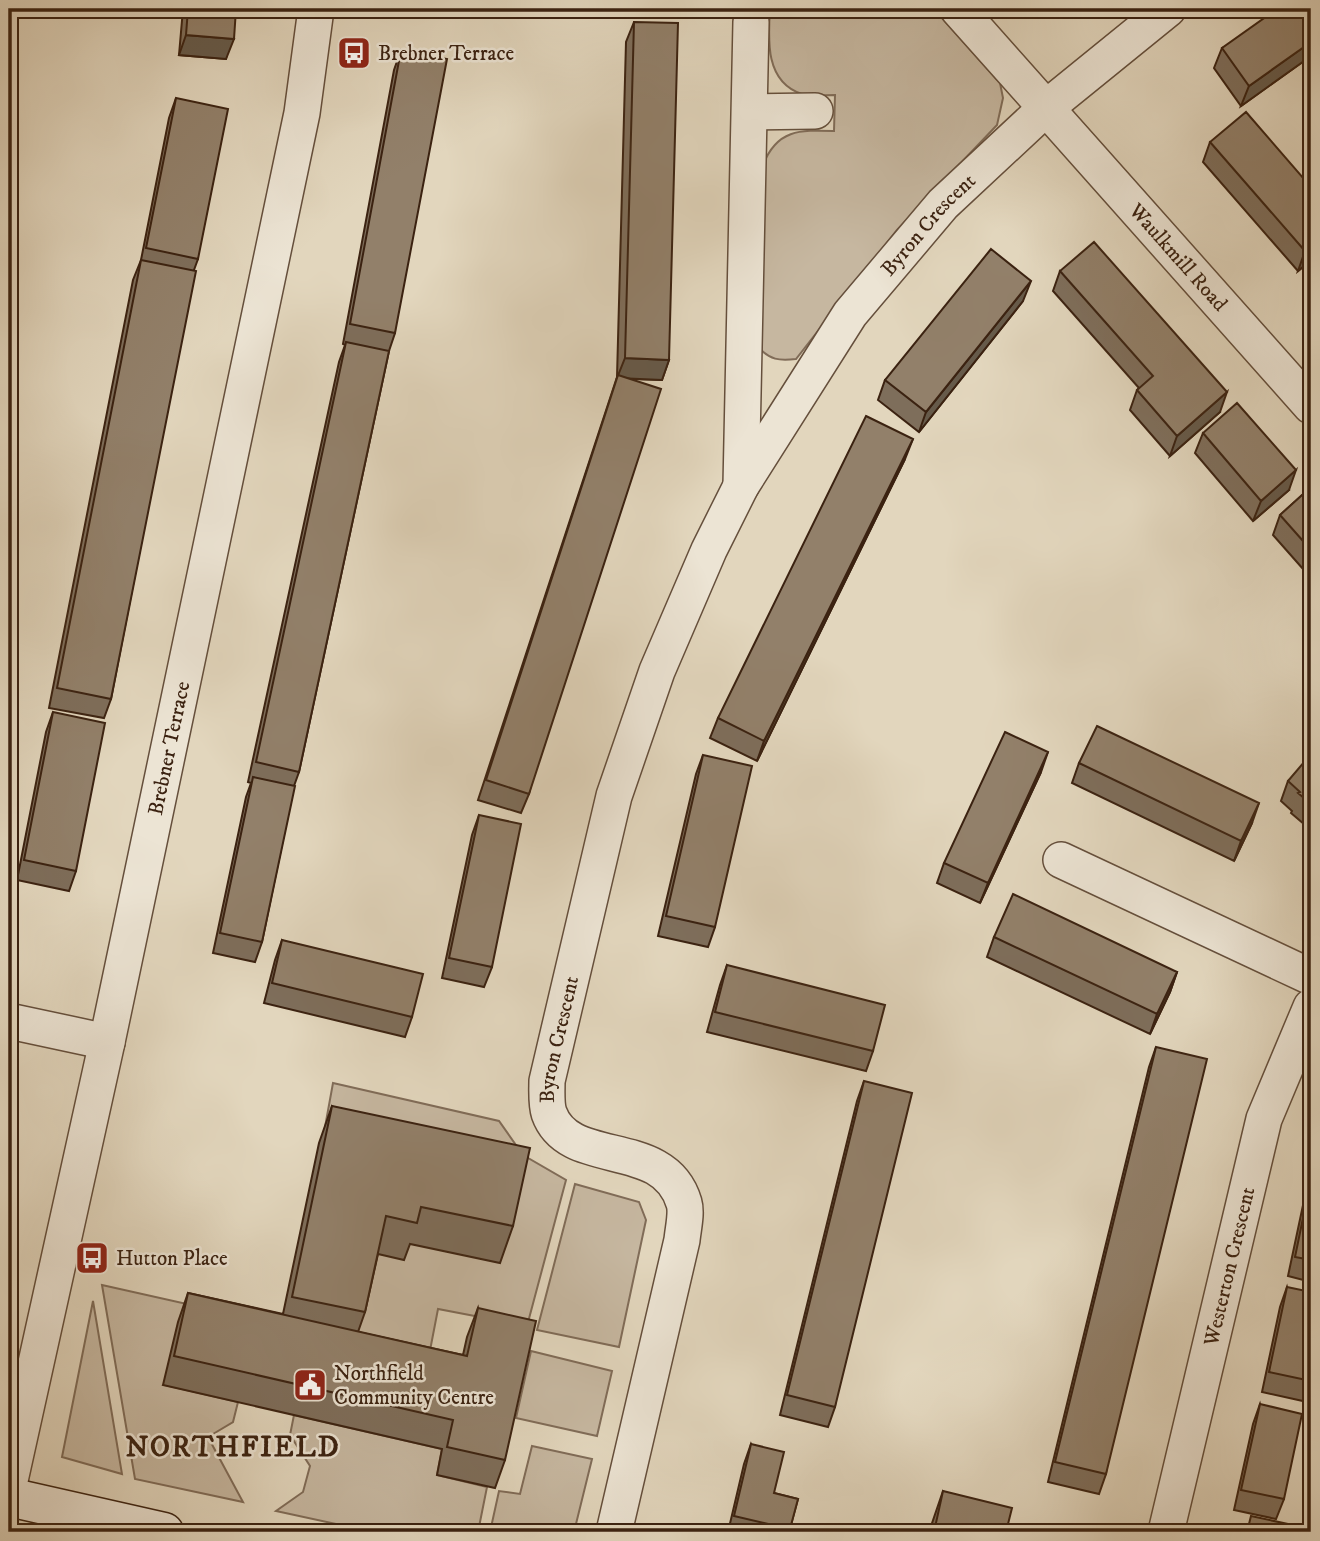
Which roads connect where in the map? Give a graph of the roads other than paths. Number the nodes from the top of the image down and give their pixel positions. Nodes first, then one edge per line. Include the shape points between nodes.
1 (316, 9) edge
2 (958, 9) edge
3 (1168, 9) edge
4 (751, 22) dead end
5 (1046, 108) junction
6 (815, 111) dead end
7 (750, 112) junction
8 (1311, 406) edge
9 (741, 486) junction
10 (1061, 860) dead end
11 (1311, 977) edge
12 (1311, 1007) edge
13 (9, 1021) edge
14 (107, 1042) junction
15 (9, 1485) edge
16 (9, 1497) edge
17 (164, 1532) edge
18 (614, 1532) edge
19 (1166, 1532) edge

1 - 14 street, Brebner Terrace via 302,113
2 - 5 street, Waulkmill Road
3 - 5 street, Byron Crescent
4 - 7 street, Byron Crescent
5 - 8 street, Waulkmill Road
5 - 9 street, Byron Crescent via 943,204 850,314
6 - 7 street
7 - 9 street, Byron Crescent
9 - 18 street, Byron Crescent via 657,670 614,796 547,1081 548,1112 562,1135 647,1162 671,1176 685,1204 682,1240
10 - 11 street
12 - 19 street, Westerton Crescent via 1264,1119
13 - 14 street
14 - 15 street, Brebner Terrace
16 - 17 street

